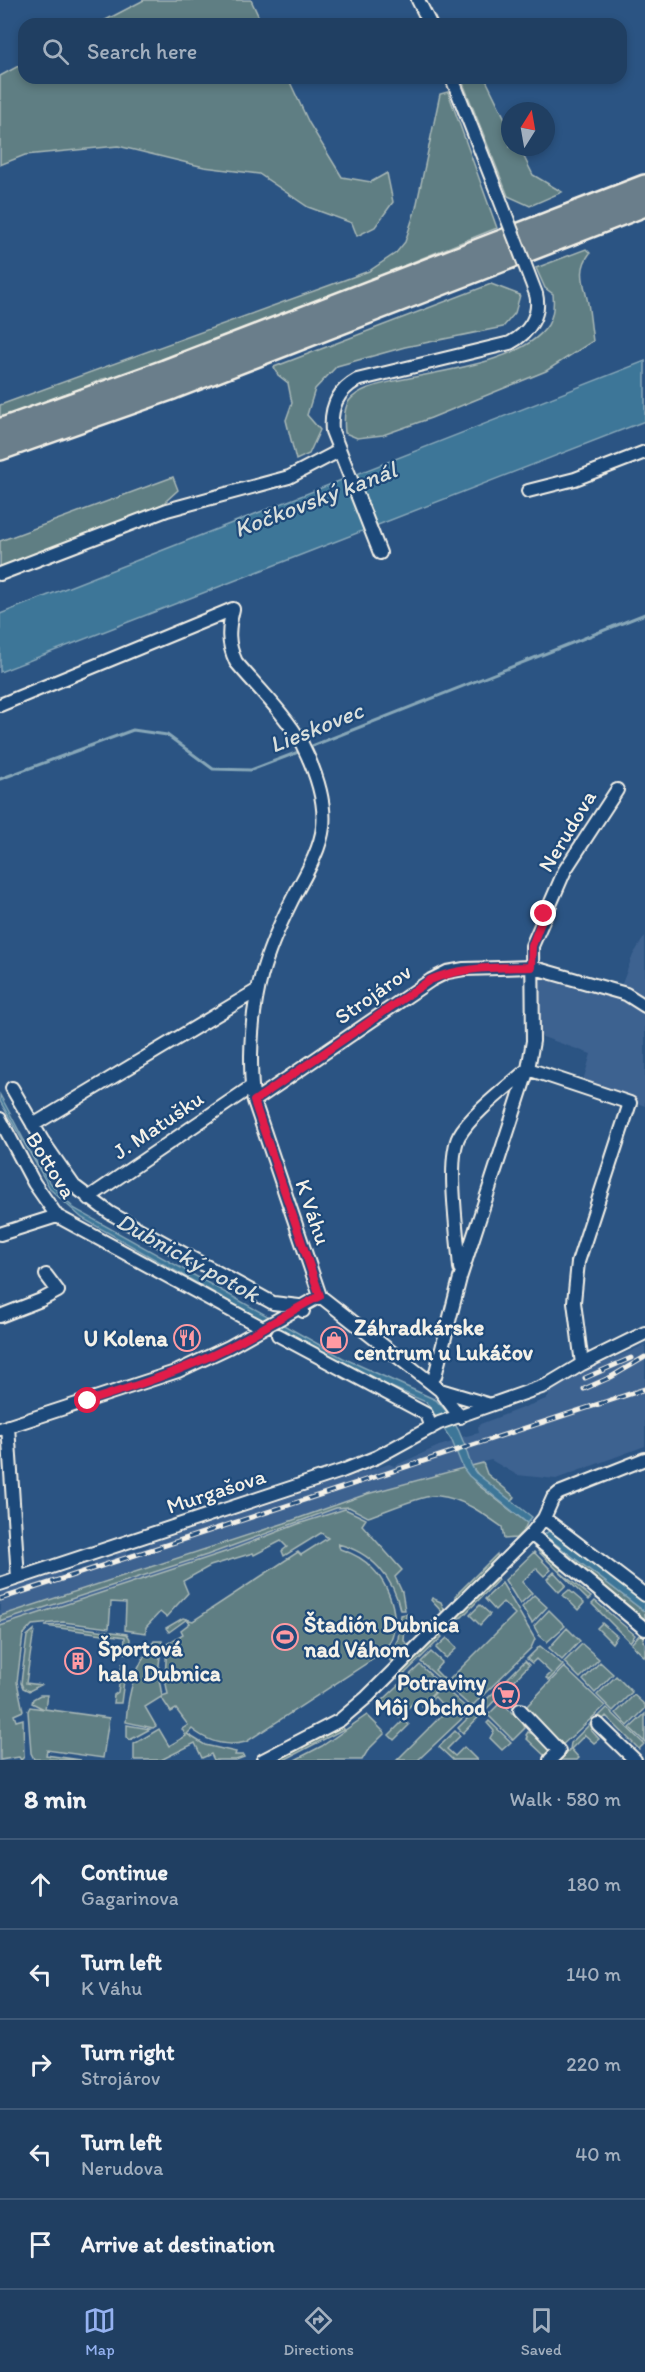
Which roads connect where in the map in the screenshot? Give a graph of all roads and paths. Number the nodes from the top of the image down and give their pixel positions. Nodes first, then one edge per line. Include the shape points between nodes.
1 (418, 0) edge
2 (427, 18) edge
3 (454, 84) edge
4 (645, 186) edge
5 (645, 205) edge
6 (0, 430) edge
7 (0, 449) edge
8 (339, 451) junction
9 (645, 452) edge
10 (528, 491) dead end
11 (380, 553) dead end
12 (0, 573) edge
13 (206, 621) junction
14 (228, 638) junction
15 (0, 705) edge
16 (616, 790) dead end
17 (531, 967) junction
18 (256, 991) junction
19 (645, 1006) edge
20 (528, 1069) junction
21 (251, 1087) junction
22 (12, 1088) dead end
23 (254, 1101) junction
24 (0, 1119) edge
25 (33, 1125) junction
26 (88, 1198) junction
27 (57, 1215) junction
28 (0, 1234) edge
29 (46, 1275) dead end
30 (460, 1278) junction
31 (320, 1296) junction
32 (301, 1309) junction
33 (0, 1316) edge
34 (265, 1327) junction
35 (645, 1333) edge
36 (278, 1335) dead end
37 (582, 1364) junction
38 (435, 1386) junction
39 (490, 1405) junction
40 (456, 1418) junction
41 (435, 1426) junction
42 (4, 1428) edge
43 (645, 1459) edge
44 (538, 1526) junction
45 (18, 1578) junction
46 (0, 1584) edge
47 (645, 1595) edge
48 (645, 1629) edge
49 (520, 1710) dead end
50 (598, 1724) dead end
51 (263, 1760) edge
52 (550, 1760) edge
53 (635, 1760) edge

1 - 2 street
3 - 8 street, bridge via 536,294 532,324 510,343 357,380 344,389 332,412 332,431
4 - 6 highway via 197,359
5 - 7 highway via 195,379
8 - 11 street
8 - 12 street via 289,477 175,507
9 - 10 street via 575,479
13 - 14 street
13 - 14 street via 233,609
13 - 15 street
14 - 18 street, K Váhu via 236,662 300,742 322,804 324,822 321,839 266,957
16 - 17 street, Nerudova via 565,870 532,946
17 - 19 street, Strojárov via 626,994
17 - 20 street, Nerudova via 533,1041
17 - 23 street, Strojárov via 464,969 430,980
18 - 21 street, K Váhu
18 - 25 street
20 - 30 street, Nerudova
20 - 30 street, Nerudova via 469,1122 458,1137 453,1166
20 - 37 street via 630,1102 578,1262 574,1302
21 - 23 street, K Váhu
21 - 26 street, J. Matušku
22 - 25 street
23 - 31 street, K Váhu
24 - 27 street, Bottova via 34,1183
25 - 26 street via 74,1186
26 - 32 street via 273,1304
27 - 28 street
27 - 34 street, Bottova
29 - 33 street via 58,1291
30 - 38 street, Nerudova
31 - 32 street
31 - 38 street
32 - 34 street
34 - 42 street via 160,1378
35 - 37 street, Murgašova
36 - 41 street via 426,1414
37 - 39 street, Murgašova via 547,1385
38 - 39 street
38 - 40 street
39 - 40 street, Murgašova
40 - 41 street, Murgašova
41 - 45 street, Murgašova via 342,1471
42 - 45 street
43 - 44 street via 566,1488 553,1498
44 - 47 street
44 - 48 street
44 - 51 street via 370,1702
45 - 46 street, Murgašova
49 - 52 street via 559,1751
50 - 53 street

